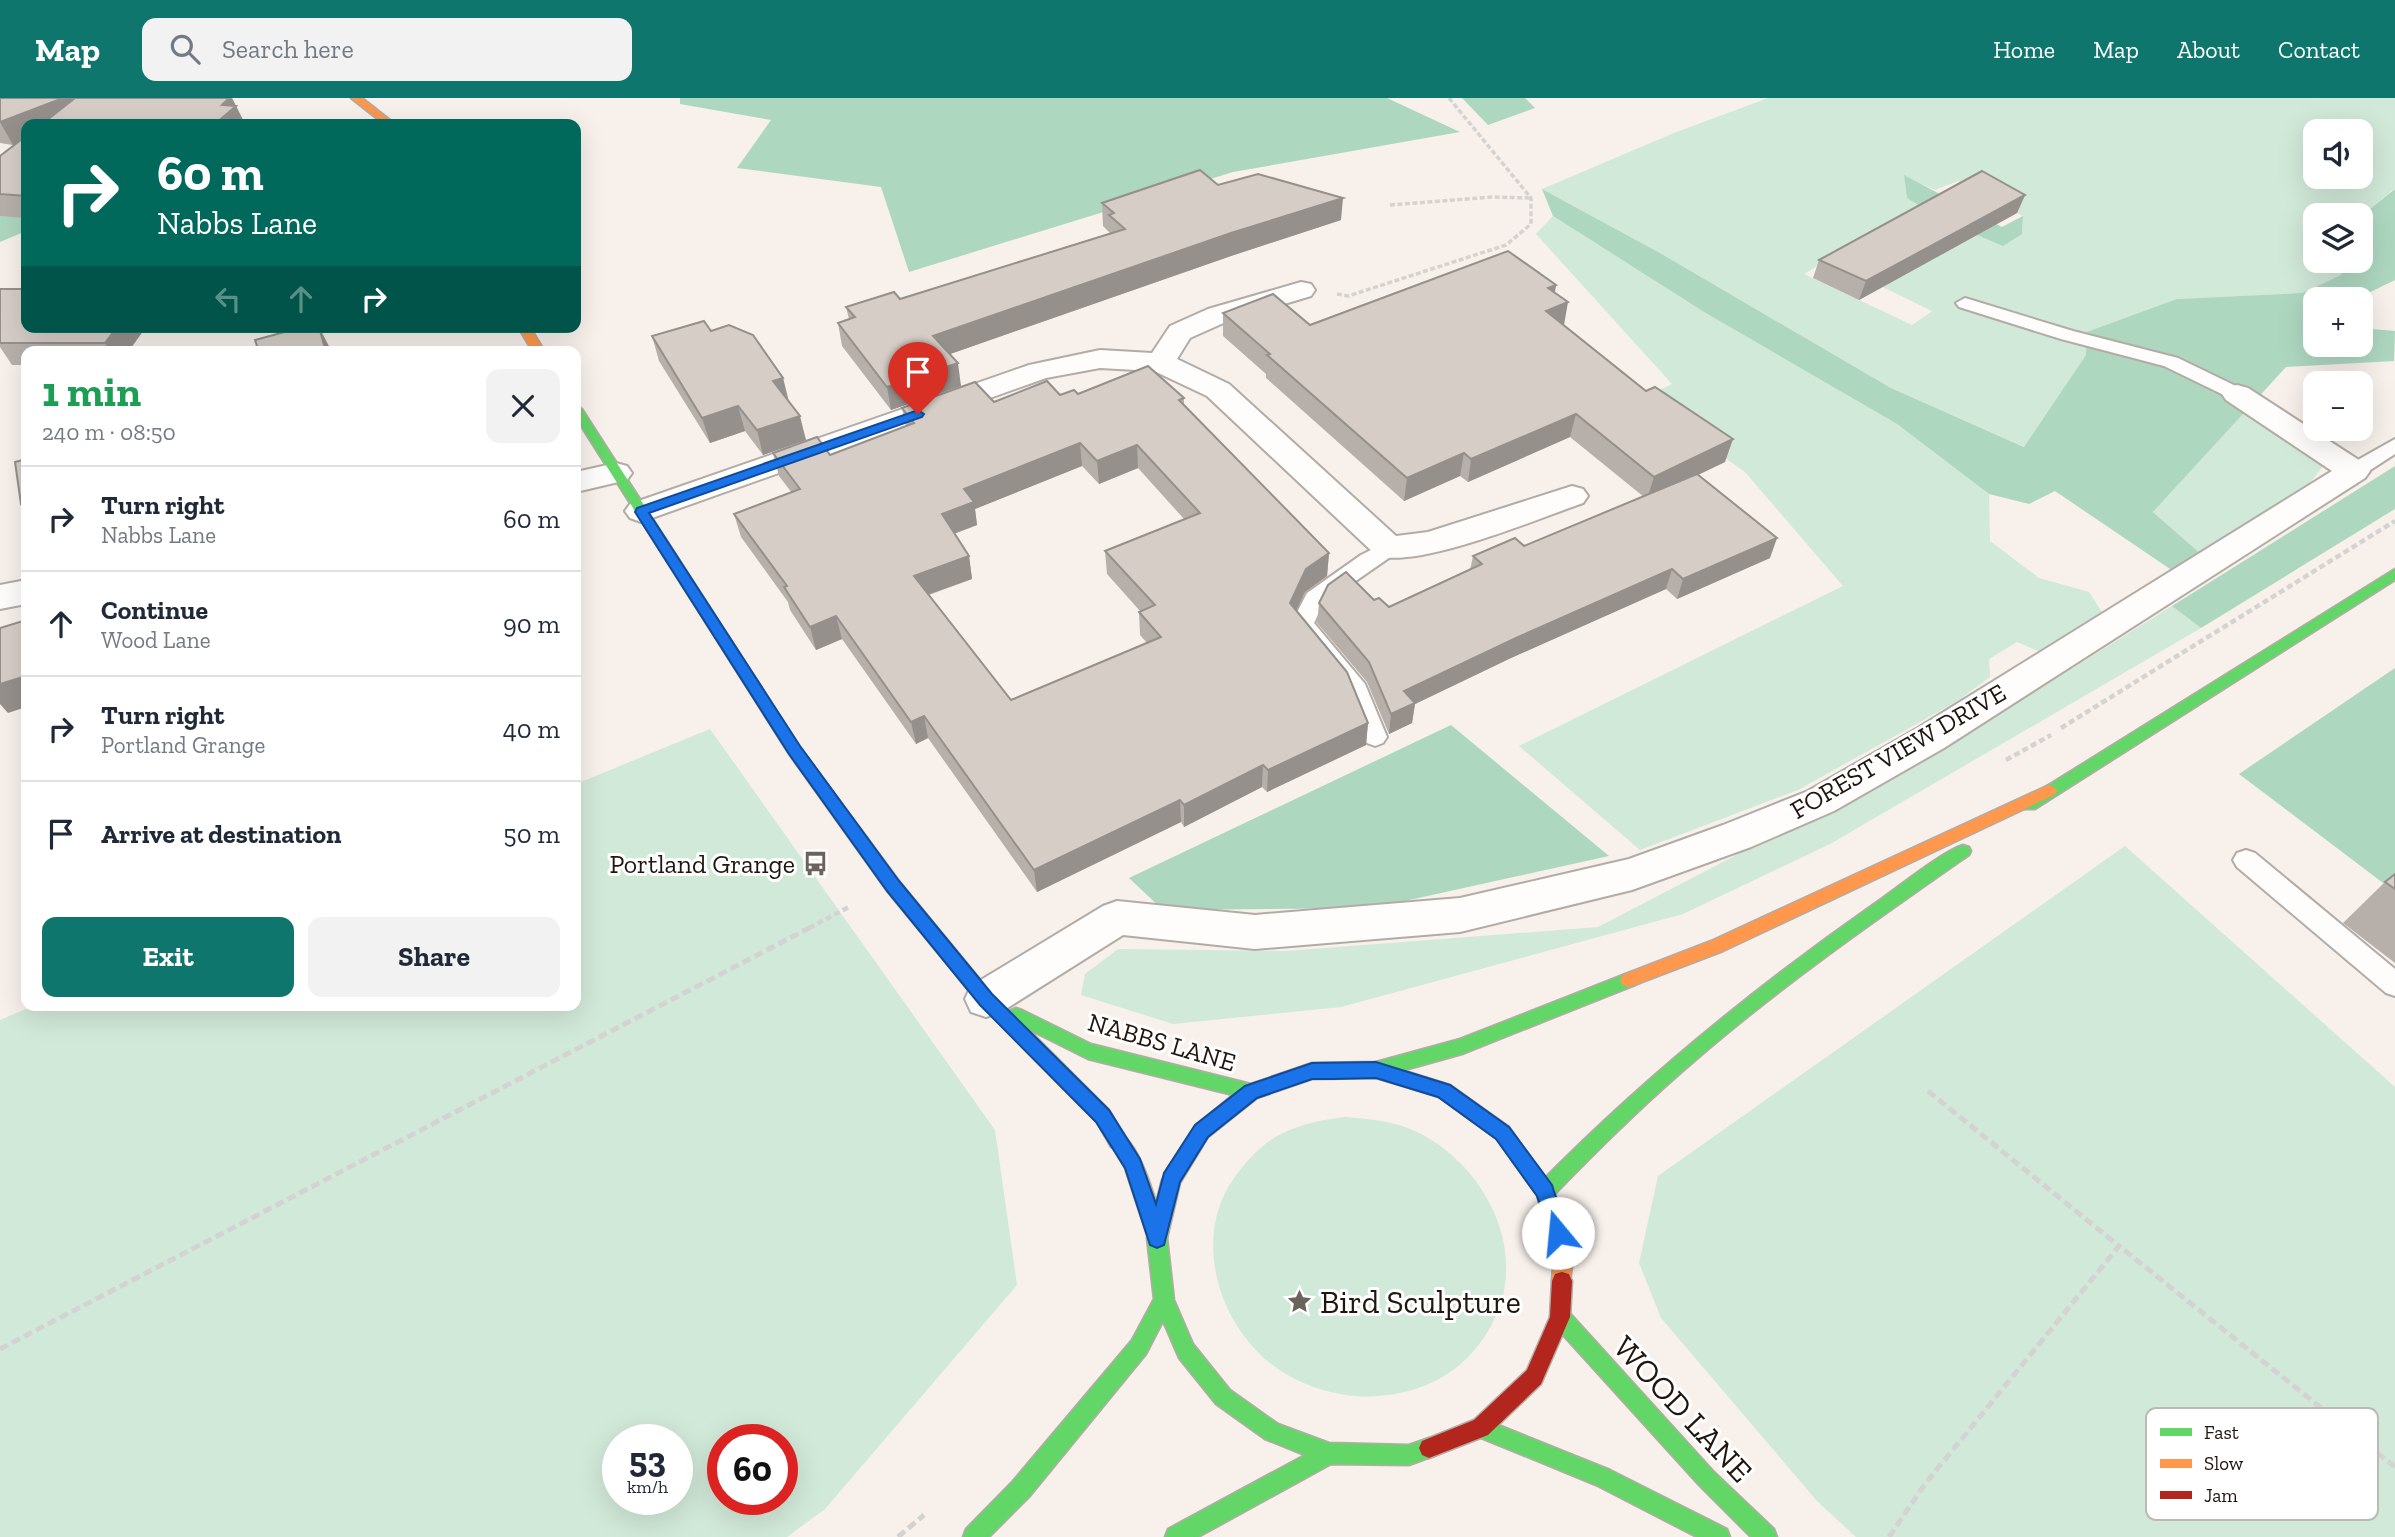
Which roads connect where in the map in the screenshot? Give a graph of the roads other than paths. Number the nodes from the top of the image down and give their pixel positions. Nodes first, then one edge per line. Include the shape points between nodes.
1 (356, 98) edge
2 (383, 119) edge
3 (1301, 290) road end
4 (1965, 303) dead end
5 (1160, 362) junction
6 (2237, 394) joint
7 (581, 417) edge
8 (2395, 445) edge
9 (2354, 471) junction
10 (616, 473) junction
11 (581, 481) edge
12 (1572, 496) dead end
13 (641, 512) junction
14 (1389, 548) junction
15 (2395, 574) edge
16 (21, 593) edge
17 (0, 597) edge
18 (1375, 737) dead end
19 (2049, 791) junction
20 (2246, 860) dead end
21 (2395, 985) edge
22 (986, 999) junction
23 (1376, 1070) junction
24 (1251, 1092) junction
25 (1545, 1192) junction
26 (1157, 1238) junction
27 (1164, 1300) junction
28 (1560, 1317) junction
29 (1481, 1428) junction
30 (1329, 1453) junction
31 (974, 1537) edge
32 (1176, 1537) edge
33 (1719, 1537) edge
34 (1766, 1537) edge

1 - 2 main road
3 - 5 street via 1218,315 1180,332
4 - 6 lane via 2171,362
5 - 13 street via 1100,359 1039,371
5 - 14 street via 1218,390
6 - 9 street
7 - 10 main road
8 - 9 lane
9 - 22 street, FOREST VIEW DRIVE via 1930,738 1821,801 1737,836 1632,874 1460,915 1255,932 1117,918
10 - 11 street
10 - 13 main road
12 - 14 street via 1431,543
13 - 22 main road, NABBS LANE via 794,750 893,886
14 - 18 lane via 1315,598 1302,624 1357,690
15 - 19 main road
16 - 17 street
19 - 23 main road via 1717,946 1462,1046
19 - 25 main road via 1805,960 1672,1066
20 - 21 lane
22 - 24 main road, NABBS LANE via 1088,1051
22 - 26 main road, NABBS LANE via 1103,1116 1133,1165
23 - 24 main road via 1312,1071
23 - 25 main road via 1444,1091 1503,1133
24 - 26 main road via 1202,1131 1171,1180
25 - 28 main road via 1564,1253
26 - 27 main road
27 - 30 main road via 1186,1351 1223,1397 1272,1432
27 - 31 main road via 1139,1347 1021,1489
28 - 29 main road via 1534,1377
28 - 34 main road, WOOD LANE
29 - 30 main road via 1409,1455
29 - 33 main road via 1538,1449 1688,1518
30 - 32 main road

